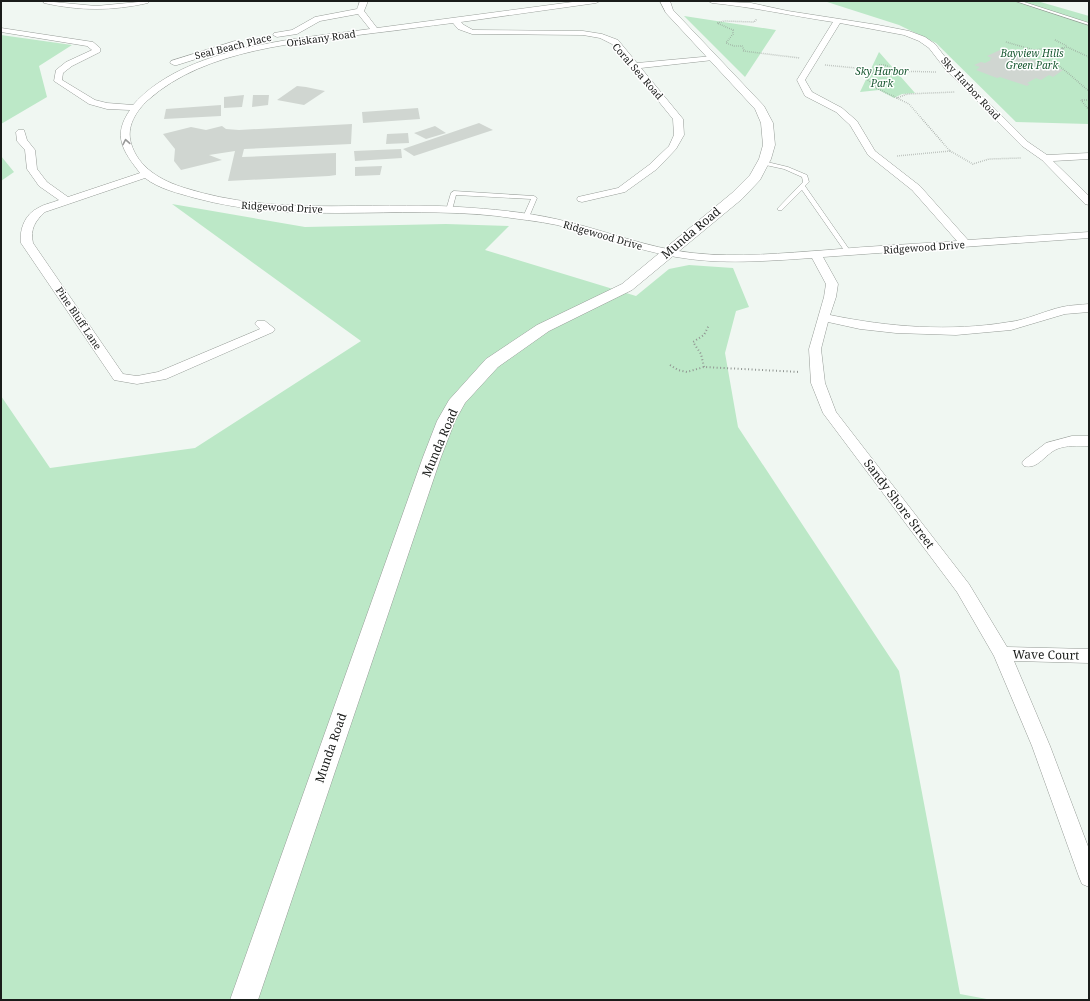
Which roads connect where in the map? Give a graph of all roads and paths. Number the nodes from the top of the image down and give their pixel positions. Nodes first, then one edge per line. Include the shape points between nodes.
1 (47, 1) edge
2 (145, 1) edge
3 (364, 1) edge
4 (552, 1) edge
5 (596, 1) edge
6 (665, 1) edge
7 (712, 1) edge
8 (1017, 1) edge
9 (561, 6) junction
10 (360, 11) junction
11 (759, 17) dead end
12 (456, 21) junction
13 (838, 21) junction
14 (1089, 24) edge
15 (1, 30) edge
16 (375, 31) junction
17 (272, 36) dead end
18 (1055, 40) dead end
19 (244, 42) dead end
20 (1006, 42) dead end
21 (1067, 47) junction
22 (1034, 50) junction
23 (1089, 57) edge
24 (713, 58) junction
25 (805, 59) dead end
26 (174, 62) dead end
27 (823, 65) dead end
28 (636, 66) junction
29 (876, 70) junction
30 (943, 72) dead end
31 (1089, 91) edge
32 (962, 92) dead end
33 (897, 98) junction
34 (1089, 100) edge
35 (135, 108) junction
36 (1089, 110) edge
37 (21, 132) dead end
38 (950, 151) junction
39 (896, 156) dead end
40 (1089, 156) edge
41 (1023, 158) dead end
42 (1045, 158) junction
43 (763, 163) junction
44 (146, 174) junction
45 (802, 186) junction
46 (582, 199) dead end
47 (66, 201) junction
48 (1089, 202) edge
49 (780, 209) dead end
50 (449, 210) junction
51 (526, 217) junction
52 (1089, 235) edge
53 (965, 244) junction
54 (848, 252) junction
55 (668, 253) junction
56 (816, 255) junction
57 (1089, 308) edge
58 (822, 317) junction
59 (261, 324) dead end
60 (709, 325) dead end
61 (670, 365) dead end
62 (704, 367) junction
63 (800, 372) dead end
64 (1089, 441) edge
65 (1030, 463) dead end
66 (1002, 654) junction
67 (1089, 656) edge
68 (1089, 877) edge
69 (244, 1000) edge

1 - 2 street via 106,8
3 - 10 street
4 - 9 street
5 - 9 street, Oriskany Road
6 - 24 street, Munda Road via 669,11
7 - 13 street, Sky Harbor Road via 751,5
8 - 14 lane
9 - 12 street, Oriskany Road
10 - 16 street
10 - 17 street, Seal Beach Place via 318,19 294,32
11 - 25 path via 754,22 717,22 733,30 726,43 742,46 744,50
12 - 16 street, Oriskany Road
12 - 28 street, Coral Sea Road via 461,27 472,32 583,33 602,36 615,42
13 - 42 street, Sky Harbor Road via 896,30 928,43 949,68 1025,144
13 - 53 street via 801,80 808,94 839,110 854,123 871,153 916,188
15 - 35 street via 90,44 97,50 64,66 59,72 58,81 92,102
16 - 35 street, Oriskany Road via 271,45 225,57 172,79 148,95
18 - 21 path
19 - 26 street, Seal Beach Place
20 - 22 path
21 - 22 path
21 - 23 path
22 - 31 path via 1037,56 1048,58 1066,70 1078,84
24 - 28 street
24 - 43 street, Munda Road via 760,108 767,123 769,145
27 - 29 path
28 - 46 street, Coral Sea Road via 678,119 679,135 674,147 653,167 621,190
29 - 30 path via 878,65 887,65 893,71 899,72
29 - 33 path via 868,76 869,82
32 - 33 path via 907,94
33 - 38 path via 908,104
34 - 36 path via 1081,100
44 -> 35 street, Oriskany Road via 126,148 124,140 126,124
37 - 47 street via 22,141 30,150 32,169 43,184
38 - 39 path
38 - 41 path via 973,164 989,159
40 - 42 street
42 - 48 street, Sky Harbor Road
43 - 45 lane via 786,168 805,176 806,182
43 - 55 street, Munda Road via 755,177 737,196
44 - 47 street, Pine Bluff Lane
44 - 50 street, Ridgewood Drive via 168,187 203,199 229,204 287,210
45 - 49 lane
45 - 54 lane
47 - 59 street, Pine Bluff Lane via 40,210 27,225 25,238 119,377 136,380 161,376 269,329
50 - 51 street, Ridgewood Drive
50 - 51 lane via 454,193 534,198
51 - 55 street, Ridgewood Drive via 563,223
52 - 53 street, Ridgewood Drive
53 - 54 street, Ridgewood Drive
54 - 56 street, Ridgewood Drive
55 - 56 street, Ridgewood Drive via 714,258
55 - 69 street, Munda Road via 627,287 543,328 492,363 458,400 446,421
56 - 58 street, Sandy Shore Street via 832,284
57 - 58 street via 1064,310 1011,326 956,331 860,325
58 - 66 street, Sandy Shore Street via 815,349 817,376 830,413 963,588
60 - 62 path via 704,335 692,342 701,354
61 - 62 path via 682,372
62 - 63 path
64 - 65 street via 1072,441 1051,446
66 - 67 street, Wave Court
66 - 68 street, Sandy Shore Street via 1041,746

